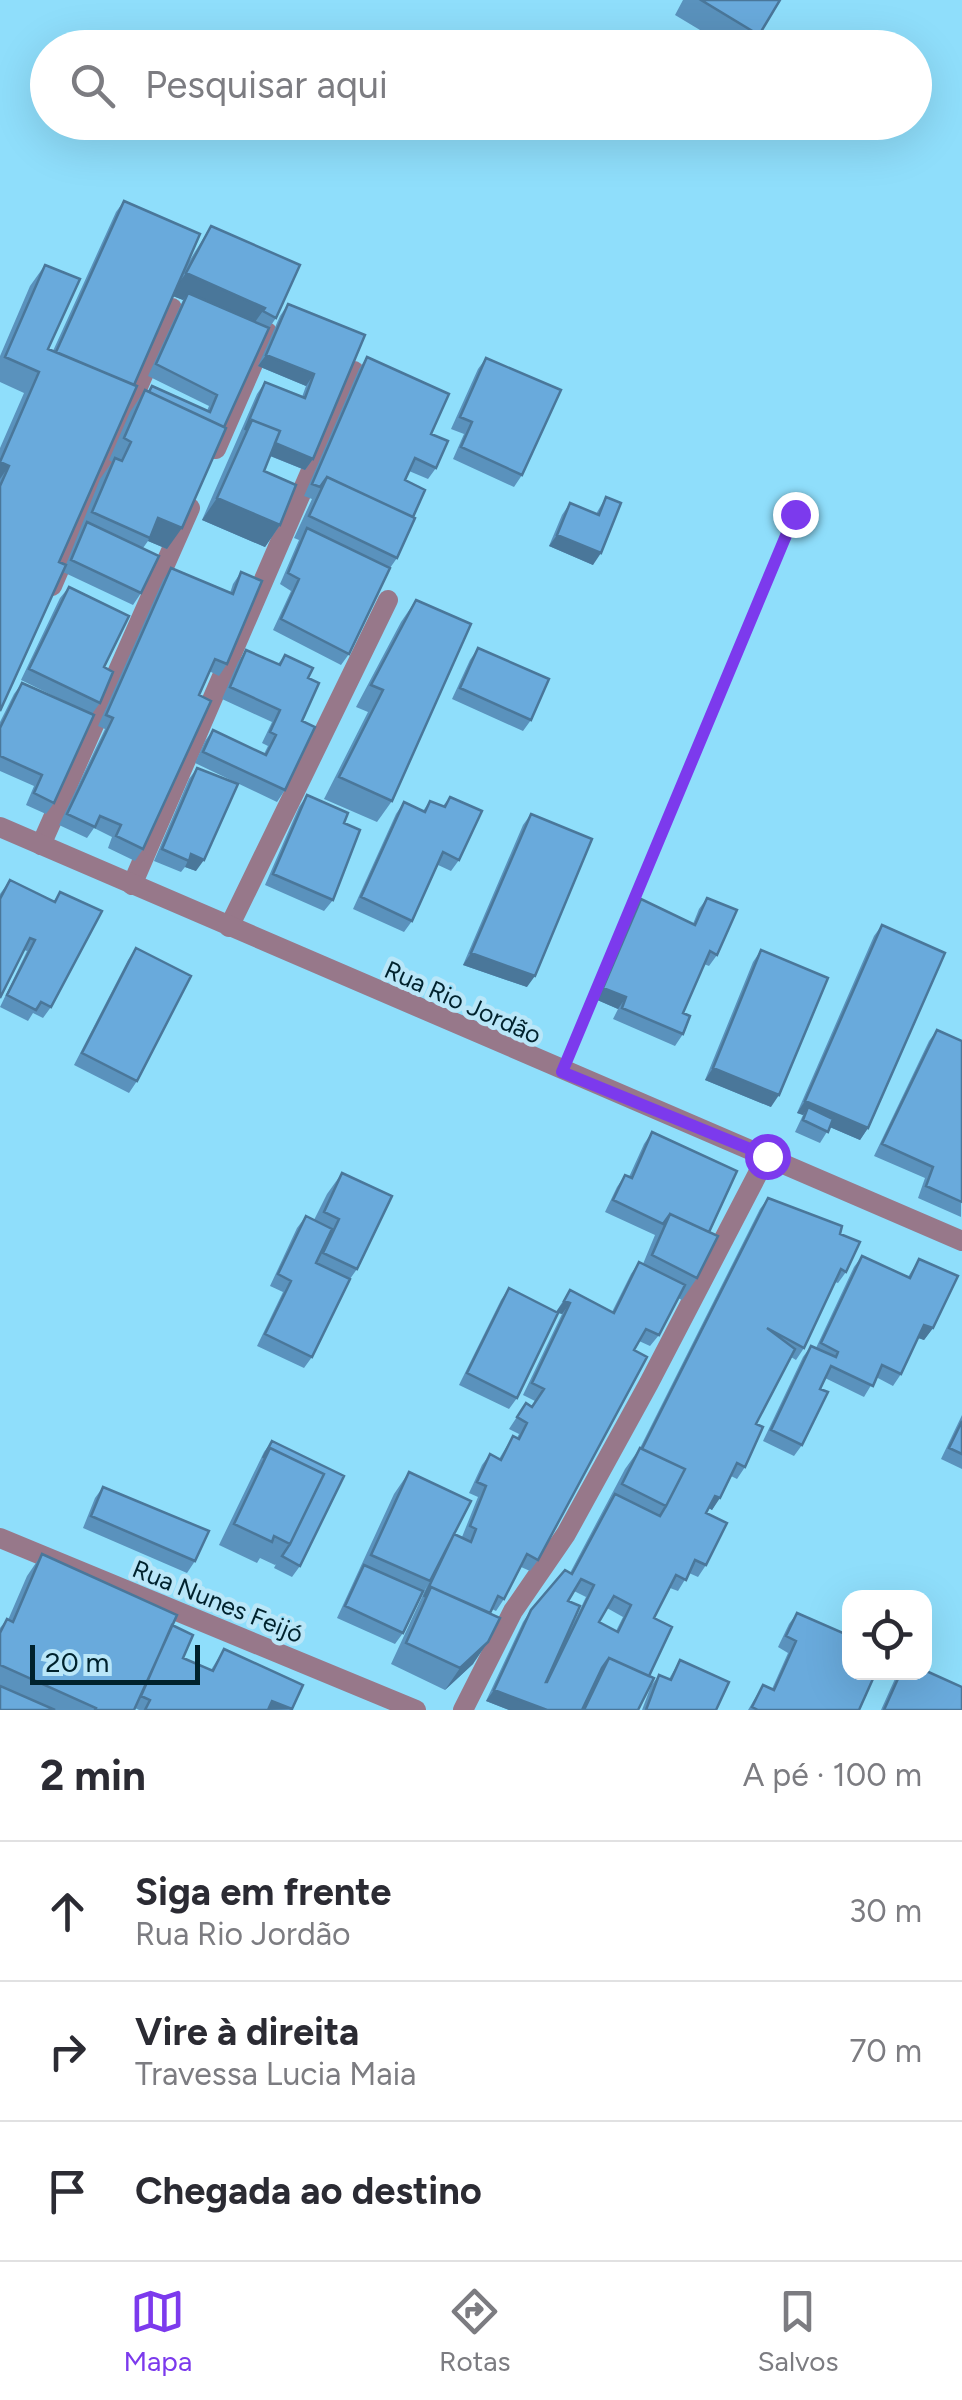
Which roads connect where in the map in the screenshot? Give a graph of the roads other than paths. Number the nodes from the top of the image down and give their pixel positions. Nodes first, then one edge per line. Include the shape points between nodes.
1 (172, 308) edge
2 (268, 332) edge
3 (354, 370) edge
4 (48, 598) edge
5 (388, 600) dead end
6 (0, 827) edge
7 (41, 845) junction
8 (132, 885) junction
9 (228, 927) junction
10 (767, 1156) junction
11 (962, 1241) edge
12 (0, 1538) edge
13 (365, 1700) edge
14 (416, 1710) edge
15 (463, 1710) edge

1 - 4 street
2 - 7 street
3 - 8 street
5 - 9 street
6 - 7 street, Rua Rio Jordão
7 - 8 street, Rua Rio Jordão
8 - 9 street, Rua Rio Jordão
9 - 10 street, Rua Rio Jordão
10 - 11 street, Rua Rio Jordão
10 - 15 street via 650,1383 566,1534 513,1611
12 - 13 street, Rua Nunes Feijó
13 - 14 street, Rua Nunes Feijó

